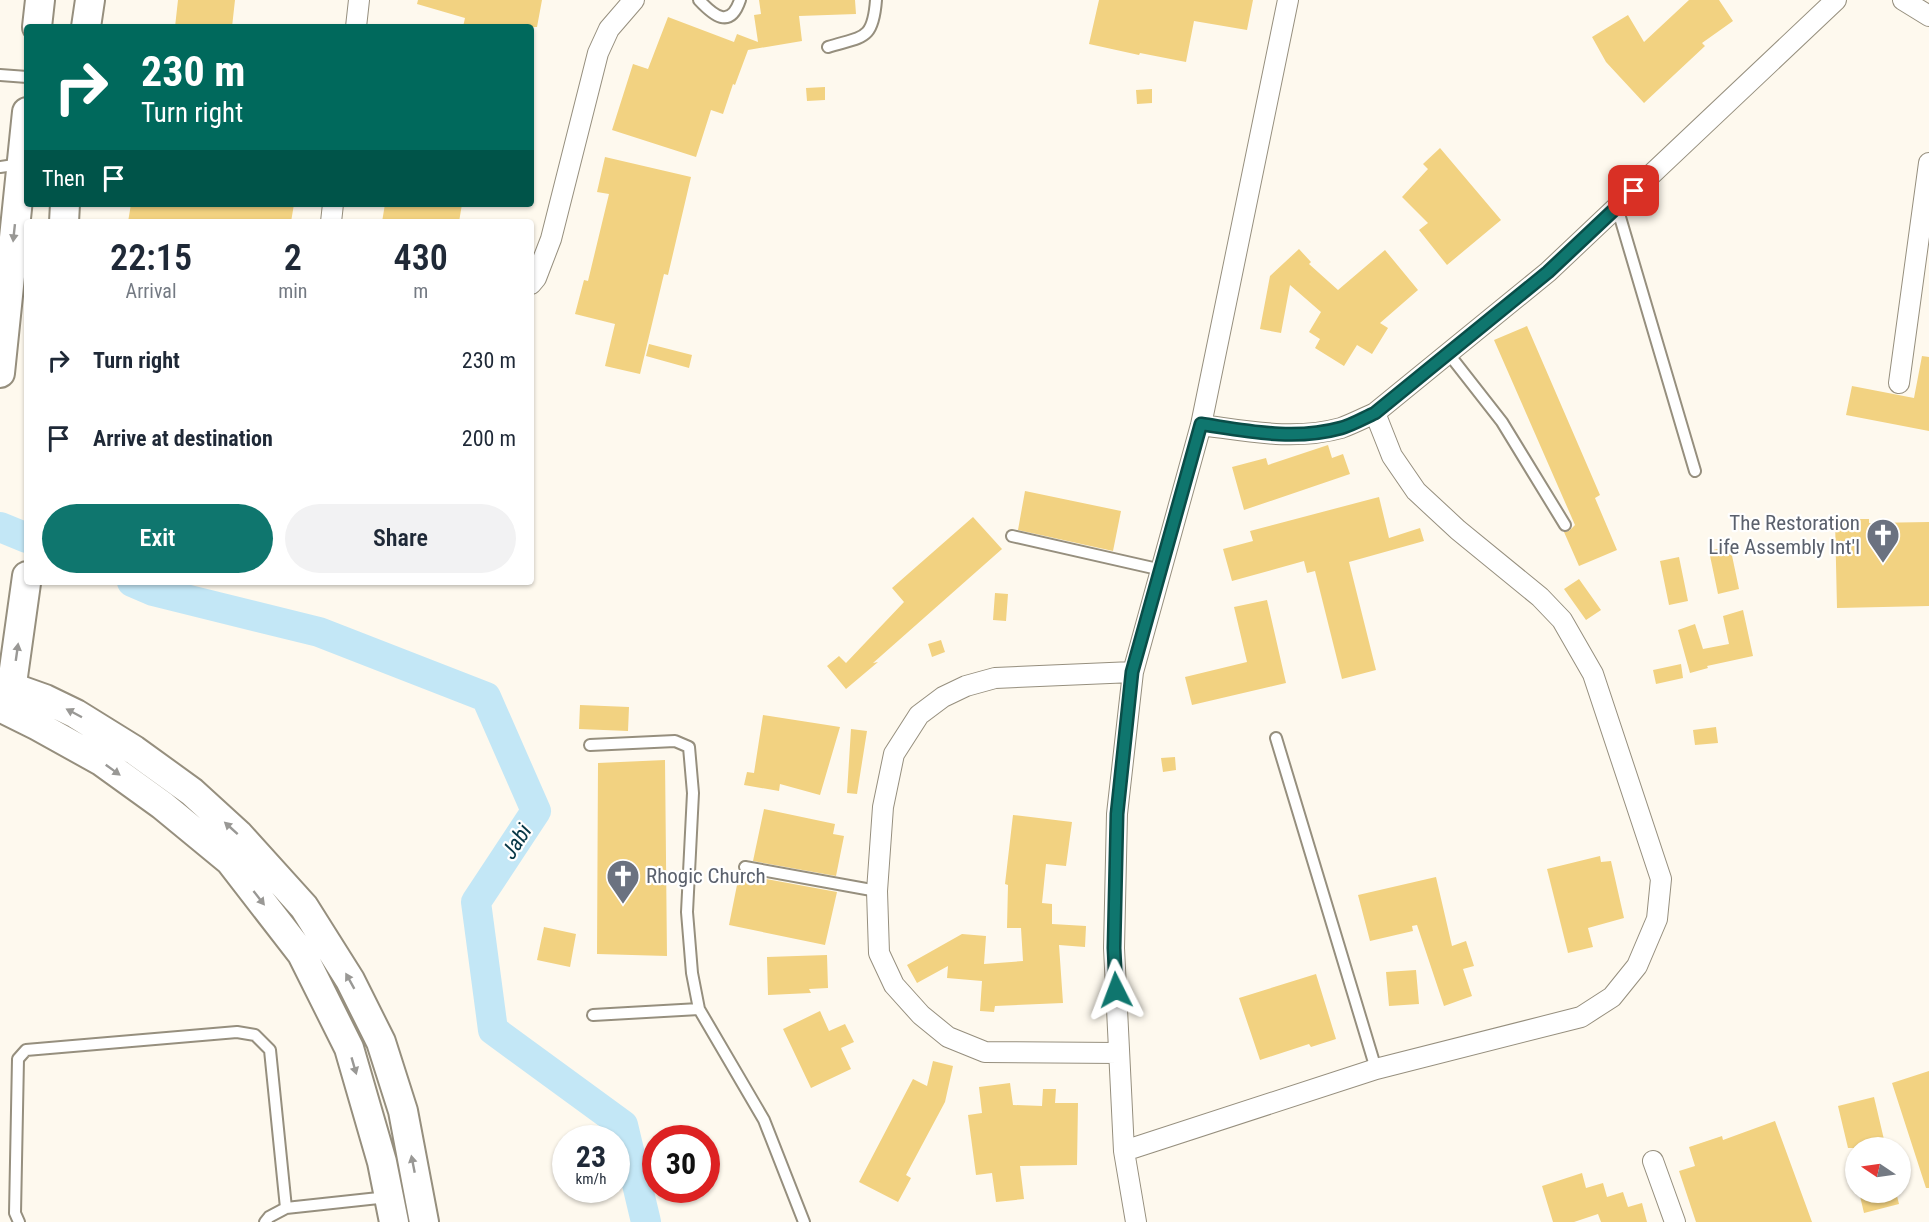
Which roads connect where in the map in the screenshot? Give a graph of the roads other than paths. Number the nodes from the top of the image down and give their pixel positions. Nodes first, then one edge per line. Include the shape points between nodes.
1 (40, 0) edge
2 (90, 0) edge
3 (359, 0) edge
4 (634, 0) edge
5 (699, 0) edge
6 (740, 0) edge
7 (876, 0) edge
8 (1288, 0) edge
9 (1836, 0) edge
10 (1903, 0) edge
11 (1929, 16) edge
12 (37, 24) edge
13 (86, 24) edge
14 (356, 24) edge
15 (828, 47) dead end
16 (0, 75) edge
17 (24, 77) edge
18 (24, 121) edge
19 (1929, 163) edge
20 (10, 165) edge
21 (1617, 207) junction
22 (1925, 217) edge
23 (534, 280) edge
24 (1448, 353) junction
25 (0, 373) edge
26 (1899, 382) dead end
27 (1375, 413) junction
28 (1201, 424) junction
29 (1695, 471) dead end
30 (1565, 525) dead end
31 (1012, 536) dead end
32 (1162, 570) junction
33 (26, 585) edge
34 (1132, 672) junction
35 (5, 696) edge
36 (1276, 738) dead end
37 (590, 745) dead end
38 (745, 867) dead end
39 (877, 891) junction
40 (699, 1009) junction
41 (593, 1015) dead end
42 (1119, 1053) junction
43 (1377, 1069) junction
44 (1124, 1151) junction
45 (1653, 1161) dead end
46 (286, 1208) junction
47 (391, 1209) edge
48 (19, 1222) edge
49 (265, 1222) edge
50 (424, 1222) edge
51 (804, 1222) edge
52 (1136, 1222) edge
53 (1676, 1222) edge

1 - 12 street
2 - 13 street
3 - 14 street
4 - 23 street via 609,29 598,53 551,239
5 - 6 lane via 719,18 736,9
7 - 15 lane via 871,28 865,36
8 - 28 street
9 - 21 street
10 - 11 street
16 - 17 lane
18 - 20 street
19 - 22 street
20 -> 25 street
21 - 24 street via 1548,272
21 - 29 lane
22 - 26 street
24 - 27 street
24 - 30 lane via 1503,422
27 - 28 street via 1341,428 1305,434 1276,435
27 - 43 street via 1392,456 1416,491 1562,620 1593,675 1660,879 1657,919 1637,966 1612,998 1581,1017
28 - 32 street
31 - 32 lane
32 - 34 street
35 -> 33 street
34 - 39 street via 995,678 951,693 919,714 894,754 883,807
34 - 42 street via 1117,814 1114,948
35 -> 47 street via 162,805 230,861 302,954 349,1048 382,1162
50 -> 35 street via 403,1111 381,1042 350,980 304,907 238,834 192,792 134,750 76,714
36 - 43 lane
37 - 40 lane via 675,741 689,747 693,793 687,912
38 - 39 lane
39 - 42 street via 879,953 894,985 948,1037 985,1052
40 - 41 lane
40 - 51 lane via 765,1120
42 - 44 street
43 - 44 street
44 - 52 street
45 - 53 street
46 - 47 lane
46 - 48 lane via 270,1050 255,1035 237,1032 26,1050 18,1059 15,1213
46 - 49 lane

